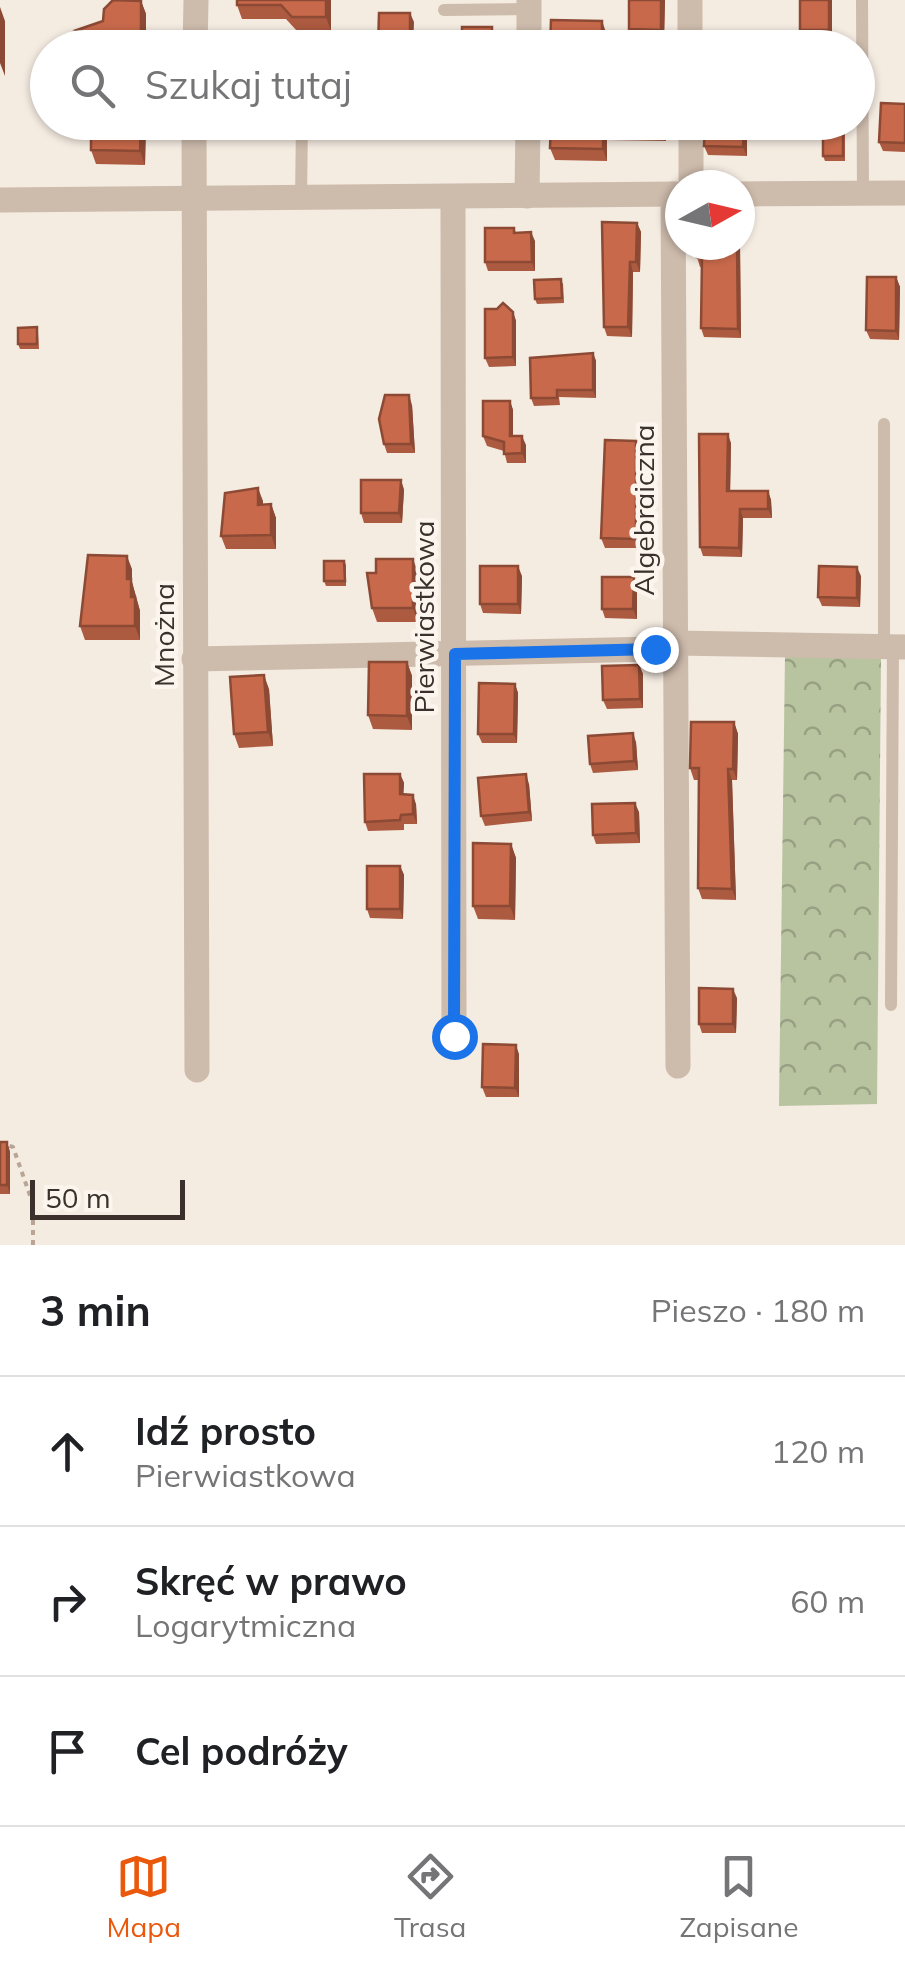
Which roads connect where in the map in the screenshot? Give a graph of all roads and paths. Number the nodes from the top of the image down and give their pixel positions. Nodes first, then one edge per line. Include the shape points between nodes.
1 (196, 0) edge
2 (690, 0) edge
3 (862, 0) edge
4 (529, 5) edge
5 (444, 10) dead end
6 (195, 30) edge
7 (690, 30) edge
8 (862, 30) edge
9 (194, 140) edge
10 (302, 140) edge
11 (528, 140) edge
12 (688, 140) edge
13 (863, 140) edge
14 (684, 170) edge
15 (665, 192) edge
16 (755, 194) edge
17 (863, 194) junction
18 (905, 194) edge
19 (528, 196) junction
20 (453, 197) junction
21 (301, 199) junction
22 (0, 200) edge
23 (193, 201) junction
24 (680, 260) edge
25 (884, 424) dead end
26 (674, 644) junction
27 (894, 647) edge
28 (455, 654) junction
29 (194, 659) junction
30 (892, 1006) dead end
31 (454, 1036) dead end
32 (678, 1066) dead end
33 (197, 1070) dead end
34 (0, 1143) edge
35 (33, 1245) edge

1 - 6 street
2 - 7 street
3 - 8 lane
4 - 5 lane
9 - 23 street, Mnożna
10 - 21 lane
11 - 19 street
12 - 14 street, Algebraiczna
13 - 17 lane
15 - 19 street
16 - 17 street
17 - 18 street
19 - 20 street
20 - 21 street
20 - 28 street, Pierwiastkowa
21 - 23 street
22 - 23 street
23 - 29 street, Mnożna
24 - 26 street, Algebraiczna
25 - 27 lane
26 - 27 street
26 - 28 street
26 - 32 street, Algebraiczna
27 - 30 lane
28 - 29 street
28 - 31 street, Pierwiastkowa
29 - 33 street, Mnożna
34 - 35 path via 13,1147 32,1204

